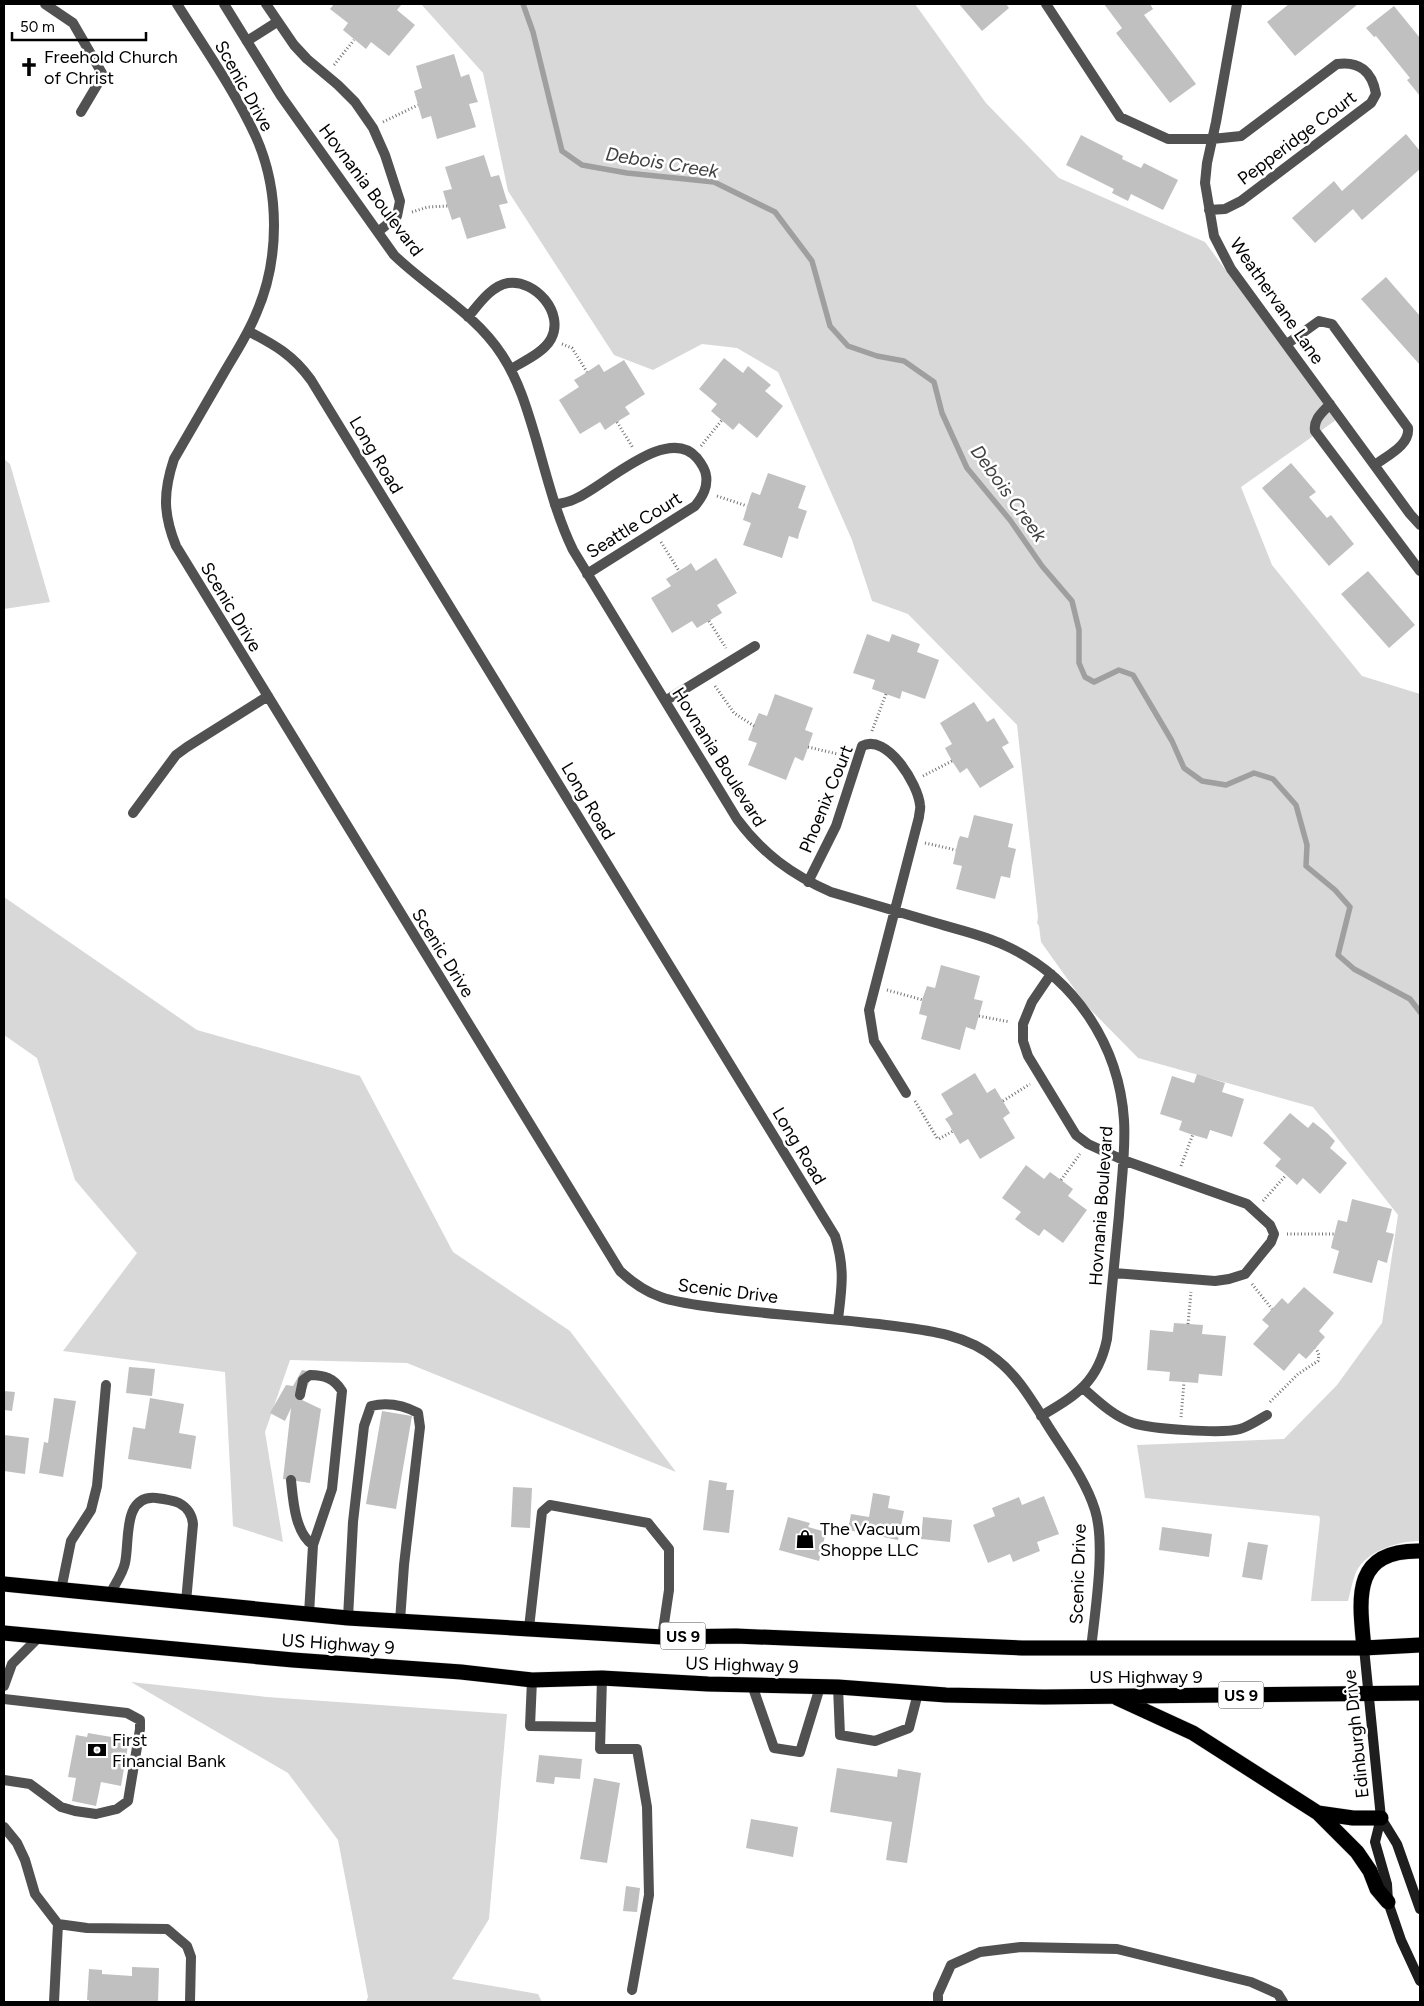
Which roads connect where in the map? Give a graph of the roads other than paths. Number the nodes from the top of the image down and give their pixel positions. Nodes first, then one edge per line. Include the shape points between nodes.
1 (45, 4) edge
2 (177, 4) edge
3 (224, 4) edge
4 (266, 4) edge
5 (1046, 4) edge
6 (1237, 4) edge
7 (277, 22) junction
8 (246, 41) junction
9 (82, 112) dead end
10 (1212, 139) junction
11 (1210, 210) junction
12 (378, 232) junction
13 (468, 316) junction
14 (248, 331) junction
15 (1287, 344) junction
16 (511, 369) junction
17 (1330, 404) junction
18 (1375, 465) junction
19 (555, 505) junction
20 (1420, 525) edge
21 (1420, 571) edge
22 (587, 574) junction
23 (755, 646) dead end
24 (268, 696) junction
25 (665, 701) junction
26 (133, 813) dead end
27 (808, 882) junction
28 (895, 911) junction
29 (1051, 974) junction
30 (906, 1093) road end
31 (1123, 1160) junction
32 (1114, 1273) junction
33 (838, 1319) junction
34 (106, 1385) dead end
35 (1082, 1388) junction
36 (300, 1395) dead end
37 (1267, 1415) dead end
38 (1041, 1416) junction
39 (291, 1480) dead end
40 (313, 1545) junction
41 (1420, 1551) edge
42 (4, 1584) edge
43 (61, 1590) junction
44 (110, 1594) junction
45 (186, 1602) junction
46 (309, 1614) junction
47 (348, 1618) junction
48 (400, 1621) junction
49 (529, 1628) junction
50 (4, 1633) edge
51 (39, 1637) junction
52 (662, 1637) junction
53 (1420, 1645) edge
54 (1364, 1648) junction
55 (1091, 1649) junction
56 (602, 1678) junction
57 (532, 1680) junction
58 (752, 1685) junction
59 (4, 1686) edge
60 (820, 1687) junction
61 (838, 1687) junction
62 (918, 1693) junction
63 (1420, 1693) edge
64 (1369, 1694) junction
65 (1112, 1696) junction
66 (4, 1699) edge
67 (600, 1727) junction
68 (4, 1780) edge
69 (1318, 1813) junction
70 (1382, 1818) junction
71 (4, 1827) edge
72 (1388, 1902) junction
73 (1420, 1909) edge
74 (58, 1924) junction
75 (1420, 1981) edge
76 (632, 1990) dead end
77 (54, 2002) edge
78 (190, 2002) edge
79 (938, 2002) edge
80 (1283, 2002) edge

1 - 9 street via 73,23 103,74
2 - 14 street, Scenic Drive via 244,113 257,139 270,185 274,207 272,258 257,313
3 - 8 street, Hovnania Boulevard
4 - 7 street
5 - 10 street, Pepperidge Court via 1120,117 1168,140
6 - 10 street, Weathervane Lane
7 - 8 street
7 - 12 street via 307,59 355,102 373,128 400,201 397,216
8 - 12 street, Hovnania Boulevard
10 - 11 street, Weathervane Lane via 1205,183
10 - 11 street, Pepperidge Court via 1241,136 1337,64 1350,62 1362,68 1375,85 1376,94 1371,103 1241,201 1225,209
11 - 15 street, Weathervane Lane via 1214,236 1227,262
12 - 13 street, Hovnania Boulevard via 409,270
13 - 16 street, Hovnania Boulevard
13 - 16 street via 495,288 507,283 522,282 545,299 553,316 551,339 538,352
14 - 24 street, Scenic Drive via 174,459 167,479 165,507 176,546
14 - 33 street, Long Road via 287,353 311,380 835,1236 843,1274
15 - 17 street, Weathervane Lane
15 - 18 street via 1319,321 1332,324 1408,428 1406,441
16 - 19 street, Hovnania Boulevard via 525,403
17 - 18 street, Weathervane Lane
17 - 21 street via 1317,418 1315,431
18 - 20 street, Weathervane Lane
19 - 22 street, Hovnania Boulevard via 572,550
19 - 22 street, Seattle Court via 576,499 640,460 667,448 686,449 706,472 705,492 695,506
22 - 25 street, Hovnania Boulevard
23 - 25 street
24 - 26 street via 176,755
24 - 33 street, Scenic Drive via 620,1271 645,1291 671,1301
25 - 27 street, Hovnania Boulevard via 752,839 770,856
27 - 28 street, Hovnania Boulevard
27 - 28 street, Phoenix Court via 836,826 862,746 876,744 889,750 899,761 920,805
28 - 29 street, Hovnania Boulevard via 1004,945
28 - 30 street, Phoenix Court via 869,1010 874,1041
29 - 31 street, Hovnania Boulevard via 1080,1004 1105,1044 1121,1098
29 - 31 street via 1032,1002 1023,1024 1023,1041 1028,1056 1076,1135
31 - 32 street, Hovnania Boulevard
31 - 32 street via 1247,1204 1270,1225 1274,1234 1245,1274 1229,1279 1215,1281
32 - 35 street, Hovnania Boulevard via 1104,1352 1095,1372
33 - 38 street, Scenic Drive via 938,1332 972,1343 996,1358 1016,1378
34 - 43 street via 97,1486 91,1510 71,1541
35 - 37 street via 1111,1412 1133,1423 1149,1426 1219,1431 1253,1424
35 - 38 street, Hovnania Boulevard via 1072,1398
36 - 40 street via 303,1380 310,1375 322,1375 336,1382 342,1391 332,1489
38 - 55 street, Scenic Drive via 1089,1493 1098,1524 1099,1566
39 - 40 street via 302,1531
40 - 46 street
41 - 54 highway via 1402,1550 1387,1555 1367,1574 1361,1589 1360,1612
42 - 43 highway, US Highway 9 / US 9
43 - 44 highway, US Highway 9 / US 9
44 - 45 highway, US Highway 9 / US 9
44 - 45 street via 125,1565 130,1516 135,1506 142,1500 165,1499 178,1502 192,1515
45 - 46 highway, US Highway 9 / US 9
46 - 47 highway, US Highway 9 / US 9
47 - 48 highway, US Highway 9 / US 9
47 - 48 street via 353,1522 364,1426 371,1406 384,1403 418,1413 420,1427
48 - 49 highway, US Highway 9 / US 9
49 - 52 highway, US Highway 9 / US 9
49 - 52 street via 542,1512 550,1505 648,1523 669,1549 669,1590
50 - 51 highway, US Highway 9 / US 9
51 - 57 highway, US Highway 9 / US 9
51 - 59 street via 12,1664
52 - 55 highway, US Highway 9 / US 9 via 736,1636
53 - 54 highway, US Highway 9 / US 9
54 - 55 highway, US Highway 9 / US 9
54 - 64 main road, Edinburgh Drive
56 - 57 highway, US Highway 9 / US 9
56 - 58 highway, US Highway 9 / US 9
56 - 67 street
57 - 67 street via 530,1726
58 - 60 highway, US Highway 9 / US 9
58 - 60 street via 774,1748 800,1752
60 - 61 highway, US Highway 9 / US 9
61 - 62 highway, US Highway 9 / US 9
61 - 62 street via 840,1735 875,1741 909,1728
62 - 65 highway, US Highway 9 / US 9
63 - 64 highway, US Highway 9 / US 9
64 - 65 highway, US Highway 9 / US 9
64 - 70 main road, Edinburgh Drive
65 - 69 highway via 1193,1733
66 - 68 street via 127,1712 140,1720 128,1801 117,1810 96,1814 75,1811 61,1807 30,1784
67 - 76 street via 600,1749 637,1749 647,1807 649,1895
69 - 70 highway
69 - 72 highway via 1357,1852
70 - 72 main road, Edinburgh Drive via 1375,1842 1387,1884
70 - 73 main road, Edinburgh Drive via 1397,1844
71 - 74 street via 25,1860 35,1894
72 - 75 main road, Edinburgh Drive
74 - 77 street
74 - 78 street via 87,1928 167,1929 187,1946 191,1957
79 - 80 street via 938,1994 952,1965 980,1952 1021,1947 1116,1949 1252,1982 1278,1994

